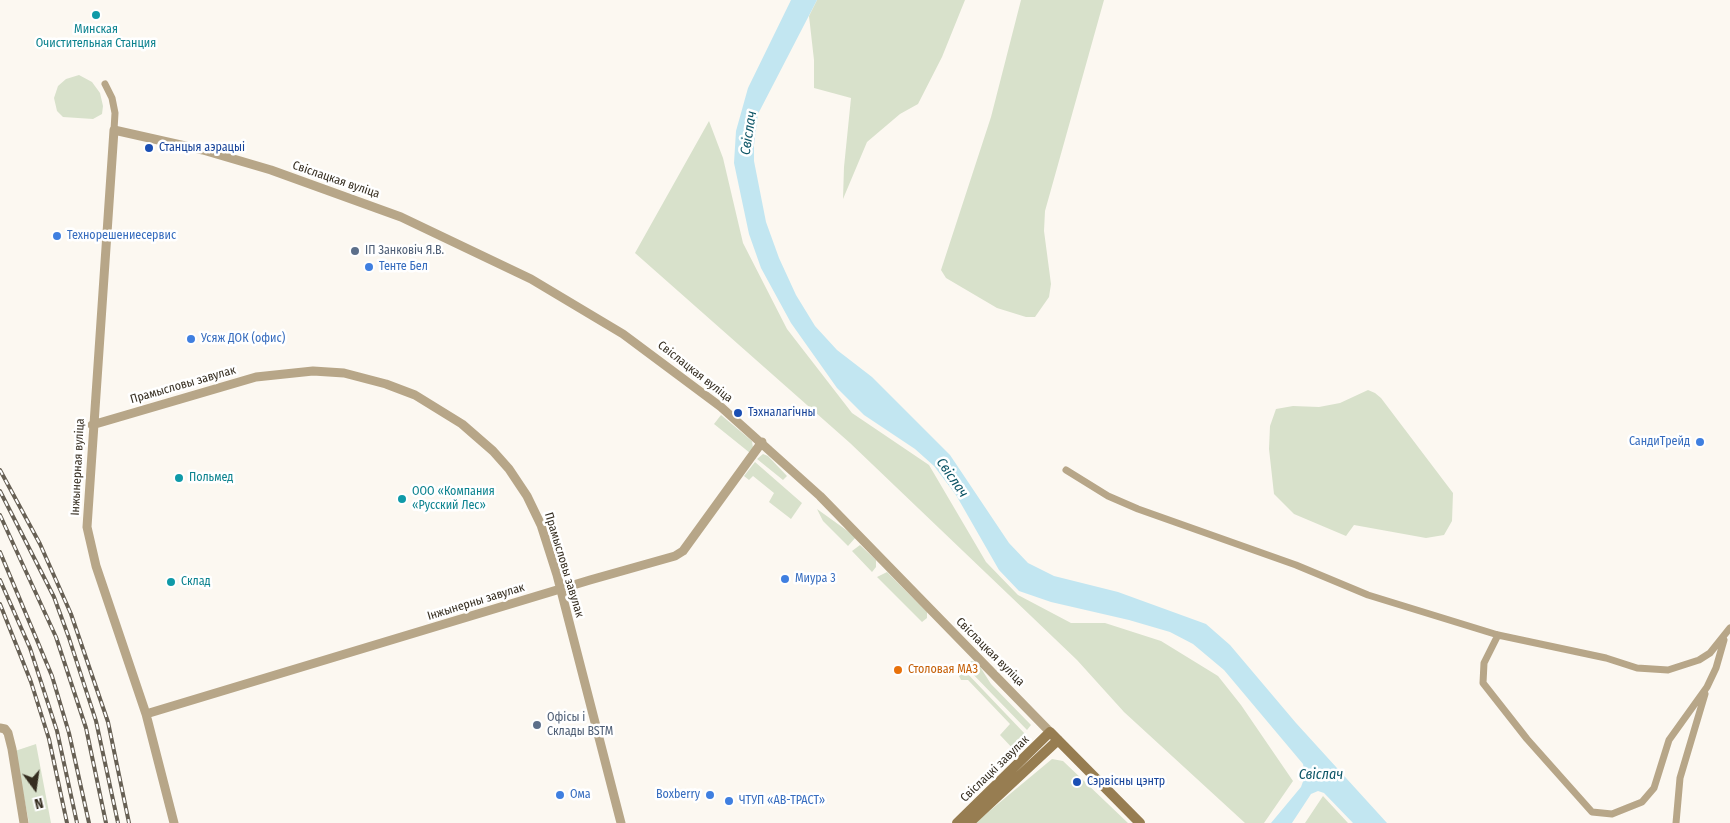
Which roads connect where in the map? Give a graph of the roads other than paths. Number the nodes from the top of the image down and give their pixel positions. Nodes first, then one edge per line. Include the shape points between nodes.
1 (105, 84) dead end
2 (114, 130) junction
3 (92, 425) junction
4 (762, 442) junction
5 (1066, 470) dead end
6 (560, 589) junction
7 (1730, 628) edge
8 (1498, 635) junction
9 (1726, 635) junction
10 (1707, 687) junction
11 (146, 714) junction
12 (0, 728) edge
13 (1050, 732) junction
14 (1058, 740) junction
15 (24, 823) edge
16 (174, 823) edge
17 (621, 823) edge
18 (957, 823) edge
19 (970, 823) edge
20 (1140, 823) edge
21 (1676, 823) edge

1 - 2 street via 116,113
2 - 3 street, Інжынерная вуліца
2 - 4 street, Свіслацкая вуліца via 203,150 331,190 482,254 583,308 630,339 714,401
3 - 6 street, Прамысловы завулак via 225,385 293,372 344,373 386,384 444,411 493,450 527,496 541,525
3 - 11 street, Інжынерная вуліца via 87,527 96,566
4 - 6 street, Інжынерны завулак via 682,551 668,559
4 - 13 street, Свіслацкая вуліца via 820,496
5 - 8 street via 1108,496 1138,509 1296,565 1368,595
6 - 11 street, Інжынерны завулак
6 - 17 street, Прамысловы завулак
7 - 9 street
8 - 9 street via 1650,670 1678,668 1700,660
8 - 10 street via 1484,663 1483,683 1527,739 1592,812 1612,814 1642,802 1654,788 1669,740
9 - 10 street
10 - 21 street via 1680,778
11 - 16 street, Інжынерная вуліца
12 - 15 street via 8,733
13 - 14 main road, Свіслацкая вуліца
13 - 18 main road, Свіслацкі завулак
14 - 19 main road, Свіслацкі завулак
14 - 20 main road, Свіслацкая вуліца

